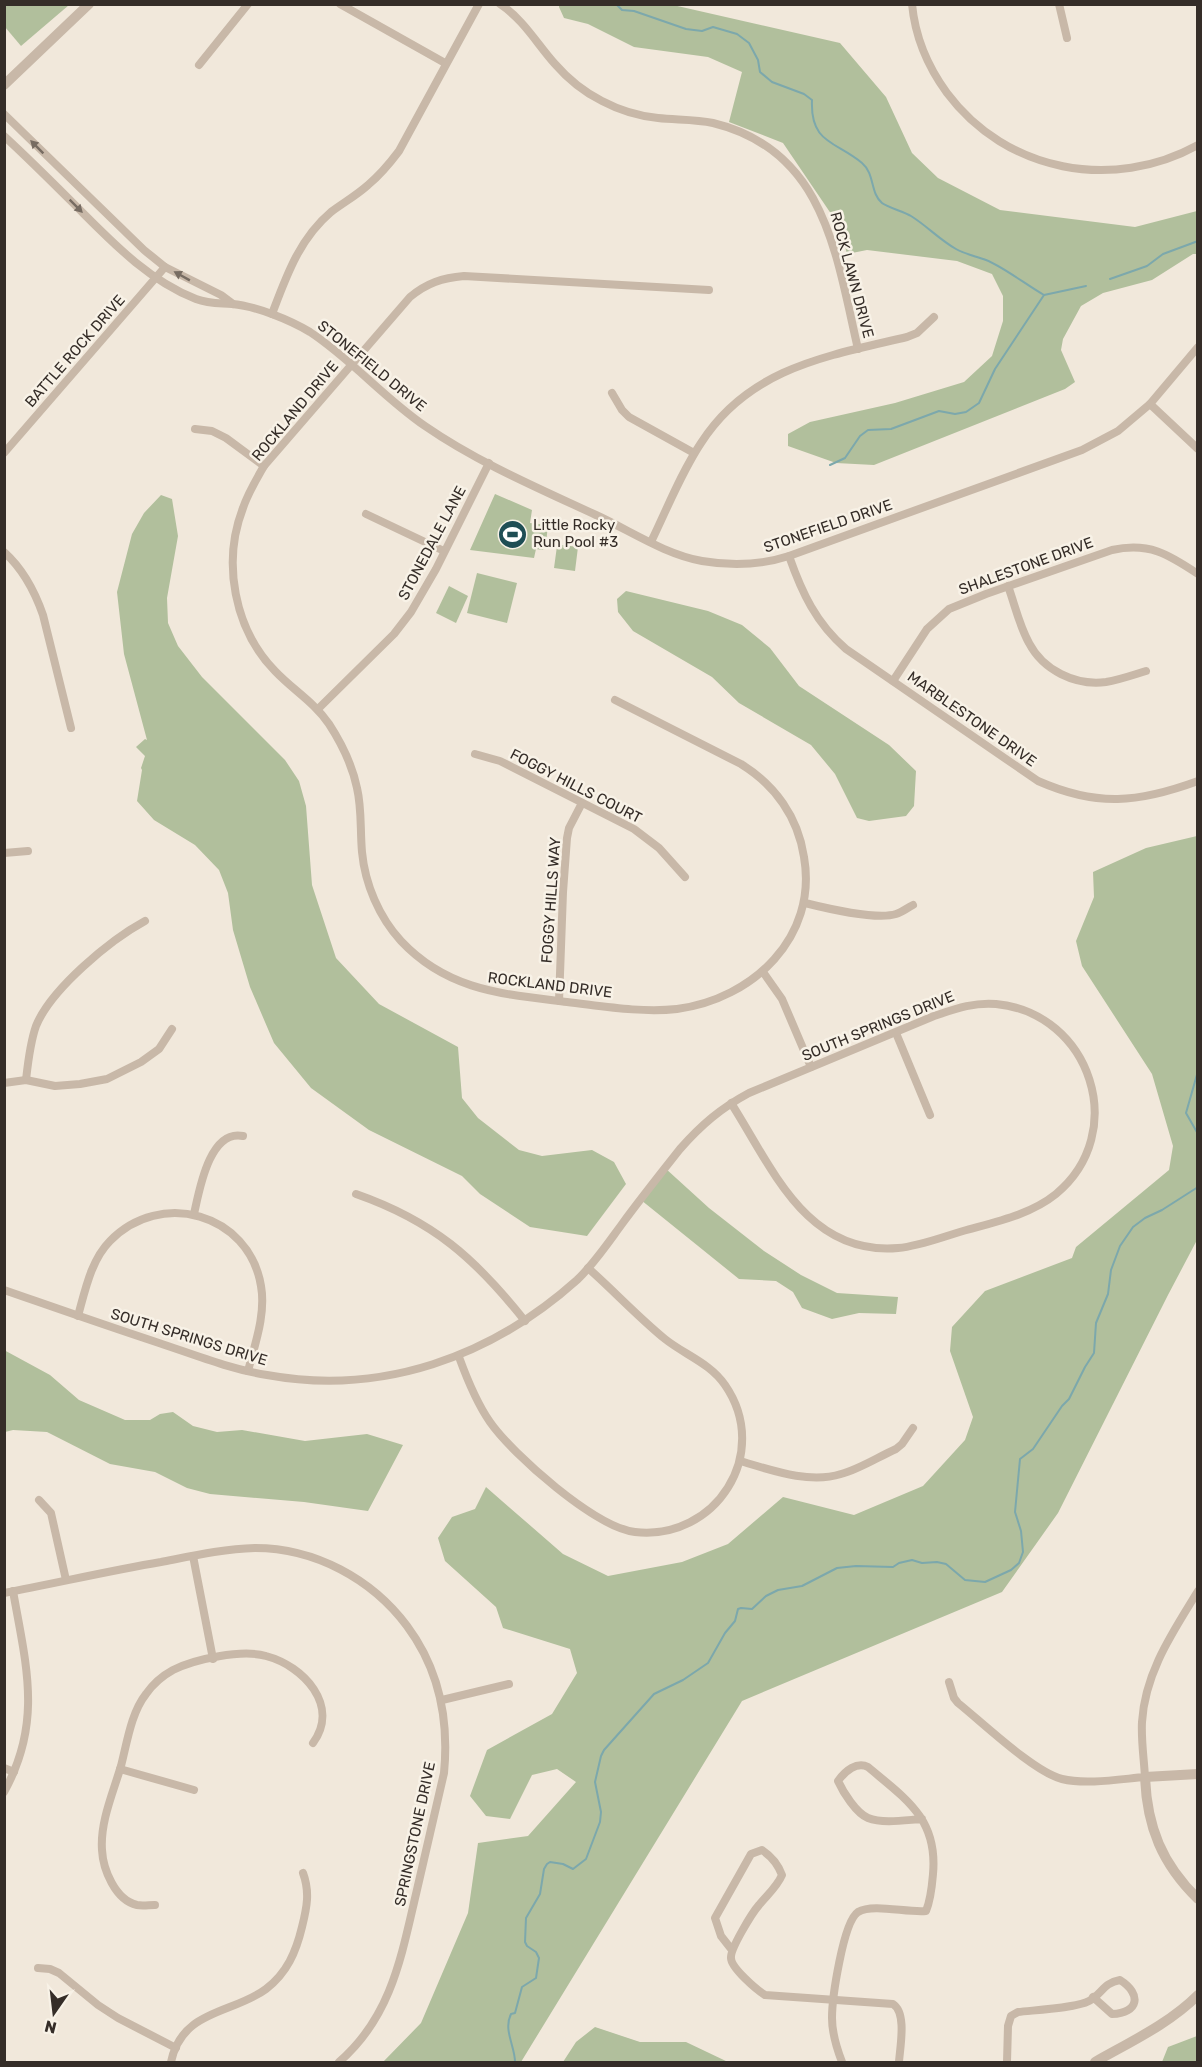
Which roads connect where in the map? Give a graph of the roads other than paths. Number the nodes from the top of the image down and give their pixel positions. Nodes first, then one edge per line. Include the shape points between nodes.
1 (89, 4) edge
2 (248, 4) edge
3 (340, 4) edge
4 (479, 4) edge
5 (500, 4) edge
6 (912, 4) edge
7 (1059, 4) edge
8 (1067, 38) dead end
9 (445, 63) junction
10 (199, 65) dead end
11 (4, 85) edge
12 (4, 114) edge
13 (4, 136) edge
14 (1197, 145) edge
15 (165, 267) junction
16 (156, 278) junction
17 (709, 290) dead end
18 (233, 304) junction
19 (272, 314) junction
20 (934, 317) dead end
21 (1197, 347) edge
22 (858, 349) junction
23 (351, 365) junction
24 (612, 393) dead end
25 (1150, 404) junction
26 (195, 429) dead end
27 (1197, 449) edge
28 (4, 453) edge
29 (694, 453) junction
30 (489, 463) junction
31 (264, 466) junction
32 (366, 514) dead end
33 (651, 542) junction
34 (444, 551) junction
35 (4, 552) edge
36 (789, 556) junction
37 (1197, 574) edge
38 (1008, 586) junction
39 (1146, 671) dead end
40 (892, 681) junction
41 (615, 700) dead end
42 (318, 709) junction
43 (71, 728) dead end
44 (475, 754) dead end
45 (1197, 781) edge
46 (582, 803) junction
47 (28, 851) dead end
48 (4, 852) edge
49 (685, 877) dead end
50 (805, 903) junction
51 (913, 905) dead end
52 (145, 921) dead end
53 (763, 972) junction
54 (559, 1001) junction
55 (172, 1029) dead end
56 (896, 1033) junction
57 (812, 1067) junction
58 (26, 1080) junction
59 (4, 1083) edge
60 (731, 1103) junction
61 (930, 1115) dead end
62 (243, 1136) dead end
63 (356, 1194) dead end
64 (194, 1214) junction
65 (588, 1268) junction
66 (4, 1290) edge
67 (78, 1316) junction
68 (525, 1321) junction
69 (459, 1356) junction
70 (248, 1371) junction
71 (913, 1428) dead end
72 (740, 1461) junction
73 (39, 1500) dead end
74 (193, 1556) junction
75 (66, 1580) junction
76 (1197, 1591) edge
77 (9, 1592) edge
78 (213, 1659) junction
79 (949, 1682) dead end
80 (509, 1684) dead end
81 (442, 1700) junction
82 (313, 1743) dead end
83 (4, 1768) edge
84 (120, 1769) junction
85 (15, 1772) junction
86 (1197, 1774) edge
87 (1145, 1777) junction
88 (194, 1790) dead end
89 (4, 1792) edge
90 (922, 1819) junction
91 (303, 1873) dead end
92 (1197, 1899) edge
93 (155, 1905) dead end
94 (732, 1950) junction
95 (38, 1968) dead end
96 (1197, 1995) edge
97 (1093, 1997) junction
98 (834, 2000) junction
99 (176, 2048) junction
100 (171, 2062) edge
101 (339, 2062) edge
102 (843, 2062) edge
103 (899, 2062) edge
104 (1007, 2062) edge
105 (1095, 2062) edge

1 - 11 street
2 - 10 street
3 - 9 street
4 - 9 street
5 - 22 street, ROCK LAWN DRIVE via 528,29 565,74 591,95 638,114 696,120 734,130 767,147 789,165 815,199 827,226
6 - 14 street via 916,28 940,83 986,133 1023,154 1071,169 1118,171 1159,163
7 - 8 street
9 - 19 street via 391,162 369,185 331,213 303,245
15 -> 12 street, STONEFIELD DRIVE
13 -> 16 street, STONEFIELD DRIVE via 118,248
15 - 16 street, BATTLE ROCK DRIVE
18 -> 15 street, STONEFIELD DRIVE
16 - 18 street, STONEFIELD DRIVE via 197,300
16 - 28 street, BATTLE ROCK DRIVE
17 - 23 street, ROCKLAND DRIVE via 449,277 426,285 410,297
18 - 19 street, STONEFIELD DRIVE
19 - 23 street, STONEFIELD DRIVE via 310,332
20 - 22 street via 917,333
21 - 25 street, STONEFIELD DRIVE
22 - 29 street via 804,363 761,384 720,418
23 - 30 street, STONEFIELD DRIVE via 424,426
23 - 31 street, ROCKLAND DRIVE
24 - 29 street via 629,417
25 - 27 street
25 - 36 street, STONEFIELD DRIVE via 1118,430 1082,450
26 - 31 street via 215,431
29 - 33 street
30 - 33 street, STONEFIELD DRIVE
30 - 34 street, STONEDALE LANE
31 - 42 street, ROCKLAND DRIVE via 237,524 233,559 236,594 245,625 260,652 276,672
32 - 34 street
33 - 36 street, STONEFIELD DRIVE via 684,556 719,563 754,563
34 - 42 street, STONEDALE LANE via 403,624
35 - 43 street via 37,597
36 - 40 street, MARBLESTONE DRIVE via 805,598 824,627 846,649
37 - 38 street, SHALESTONE DRIVE via 1161,552 1132,546
38 - 39 street via 1029,644 1057,672 1077,681 1098,683
38 - 40 street, SHALESTONE DRIVE via 941,615
40 - 45 street, MARBLESTONE DRIVE via 1023,772 1068,793 1125,800 1156,795
41 - 50 street, ROCKLAND DRIVE via 741,764 772,789 790,813 801,841 807,872
42 - 54 street, ROCKLAND DRIVE via 351,766 367,879 380,910 399,938 428,965 464,984
44 - 46 street, FOGGY HILLS COURT via 500,761
46 - 49 street, FOGGY HILLS COURT via 646,837
46 - 54 street, FOGGY HILLS WAY via 567,838
47 - 48 street
50 - 51 street via 886,915
50 - 53 street, ROCKLAND DRIVE via 788,942
52 - 58 street via 123,933 57,991 36,1027
53 - 54 street, ROCKLAND DRIVE via 722,997 679,1008 646,1010
53 - 57 street via 782,999
55 - 58 street via 159,1049 106,1078 55,1086
56 - 57 street, SOUTH SPRINGS DRIVE
56 - 60 street, SOUTH SPRINGS DRIVE via 964,1006 984,1004 1024,1010 1058,1030 1084,1064 1094,1104 1089,1146 1067,1183 1040,1205 1004,1219 910,1246 886,1249 860,1245 828,1232 800,1210
56 - 61 street
57 - 60 street, SOUTH SPRINGS DRIVE
58 - 59 street
60 - 65 street, SOUTH SPRINGS DRIVE via 708,1119 681,1149
62 - 64 street via 227,1139 212,1155
63 - 68 street via 411,1217 446,1239 486,1274
64 - 67 street via 159,1214 121,1230 96,1261
64 - 70 street via 232,1234 257,1271 262,1312
65 - 68 street, SOUTH SPRINGS DRIVE
65 - 72 street via 664,1338 702,1362 722,1381 738,1411
66 - 67 street, SOUTH SPRINGS DRIVE
67 - 70 street, SOUTH SPRINGS DRIVE
68 - 69 street, SOUTH SPRINGS DRIVE
69 - 70 street, SOUTH SPRINGS DRIVE via 407,1372 352,1380 296,1379
69 - 72 street via 477,1402 507,1444 589,1512 616,1527 655,1533 692,1522 723,1496
71 - 72 street via 896,1449 834,1476 806,1477
73 - 75 street via 51,1514
74 - 75 street, SPRINGSTONE DRIVE
74 - 78 street
74 - 81 street, SPRINGSTONE DRIVE via 270,1549 313,1558 348,1574 380,1597 411,1631
75 - 77 street, SPRINGSTONE DRIVE
76 - 87 street via 1165,1646 1145,1698
77 - 85 street, SPRINGSTONE DRIVE via 30,1700 25,1739
78 - 82 street via 260,1654 299,1673 323,1710 323,1725
78 - 84 street via 175,1669 155,1683 135,1713
79 - 87 street via 958,1703 1050,1775 1076,1781
80 - 81 street
81 - 101 street, SPRINGSTONE DRIVE via 444,1773 398,1968 375,2021
83 - 85 street
84 - 88 street
84 - 93 street via 103,1830 104,1863 124,1898 137,1905
85 - 89 street, SPRINGSTONE DRIVE
86 - 87 street
87 - 92 street via 1146,1803 1154,1834 1169,1864
90 - 90 street via 914,1806 863,1764 838,1781 868,1818
90 - 98 street via 934,1849 930,1903 926,1911 868,1908 857,1913 851,1920 839,1961
91 - 99 street via 308,1903 298,1945 285,1970 256,1996 202,2019
94 - 94 street via 721,1936 715,1918 751,1854 762,1850 782,1875 757,1907
94 - 98 street via 733,1964 765,1995
95 - 99 street via 60,1972 98,2005
96 - 105 street via 1159,2025
97 - 97 street via 1111,1982 1120,1980 1134,1992 1136,2000 1123,2014 1112,2014
97 - 104 street via 1076,2005 1011,2016
98 - 102 street via 832,2020
98 - 103 street via 898,2007
99 - 100 street

